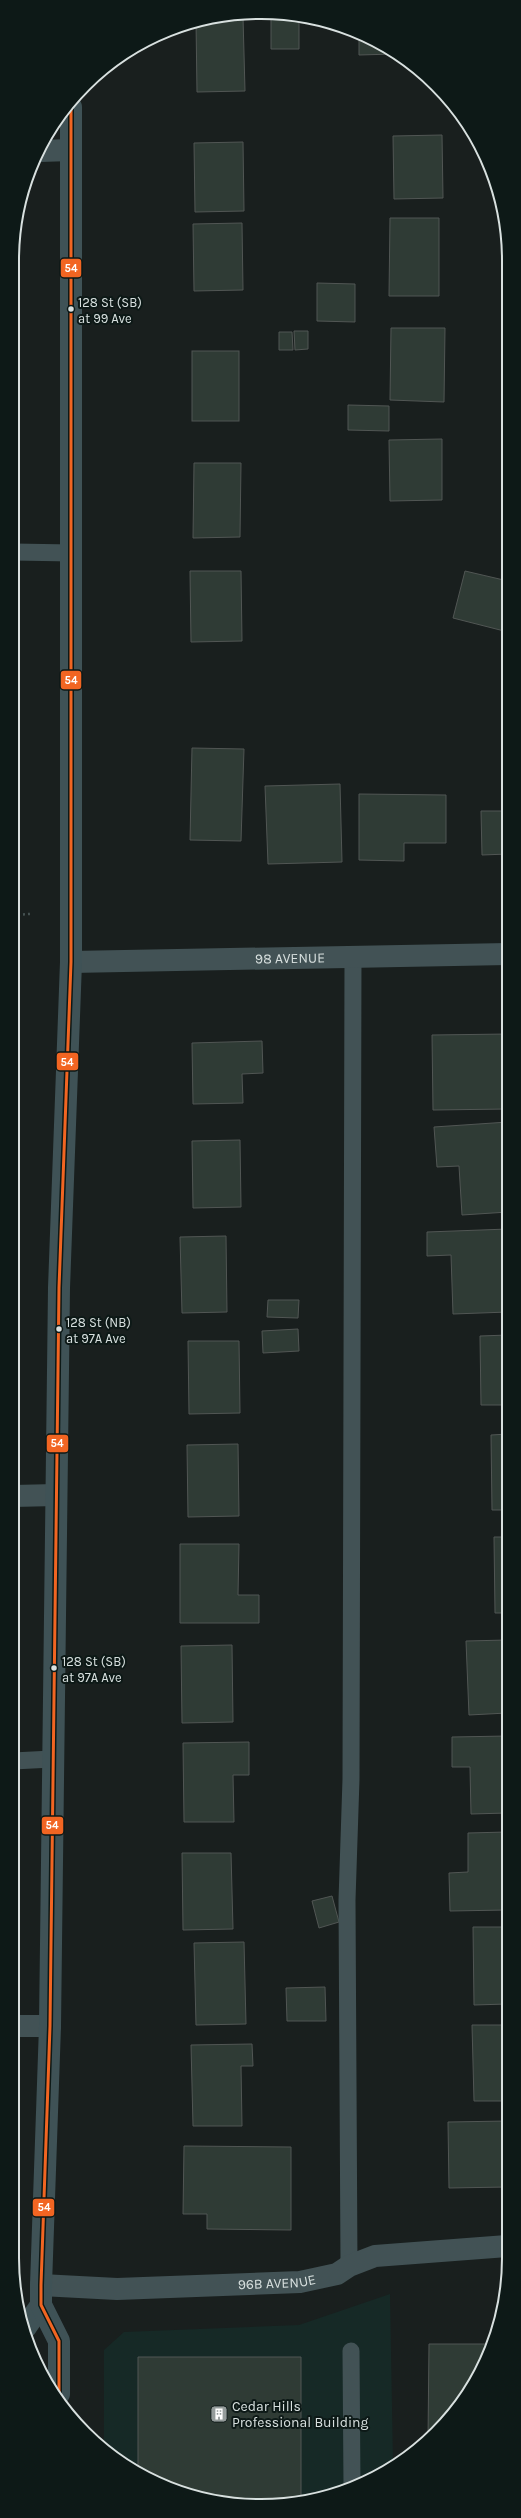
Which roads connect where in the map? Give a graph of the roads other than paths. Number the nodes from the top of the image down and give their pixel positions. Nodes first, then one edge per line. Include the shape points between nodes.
1 (71, 111) edge
2 (71, 150) junction
3 (46, 151) edge
4 (19, 552) edge
5 (72, 553) junction
6 (502, 954) edge
7 (353, 957) junction
8 (72, 962) junction
9 (19, 1496) edge
10 (56, 1496) junction
11 (52, 1759) junction
12 (19, 1761) edge
13 (19, 2026) edge
14 (50, 2026) junction
15 (502, 2246) edge
16 (349, 2266) junction
17 (41, 2295) junction
18 (28, 2323) edge
19 (351, 2351) dead end
20 (59, 2390) edge
21 (352, 2481) edge

1 - 2 main road
2 - 3 street
2 - 5 main road
4 - 5 lane
5 - 8 main road
6 - 7 street, 98 AVENUE
7 - 8 street, 98 AVENUE
7 - 16 lane via 351,1779 347,1900
8 - 10 main road via 59,1288
9 - 10 street
10 - 11 main road
11 - 12 lane
11 - 14 main road
13 - 14 street
14 - 17 main road
15 - 16 street, 96B AVENUE via 375,2256
16 - 17 street, 96B AVENUE via 337,2274 321,2279 293,2283 117,2289
17 - 18 main road
17 - 20 main road via 59,2341
19 - 21 lane

